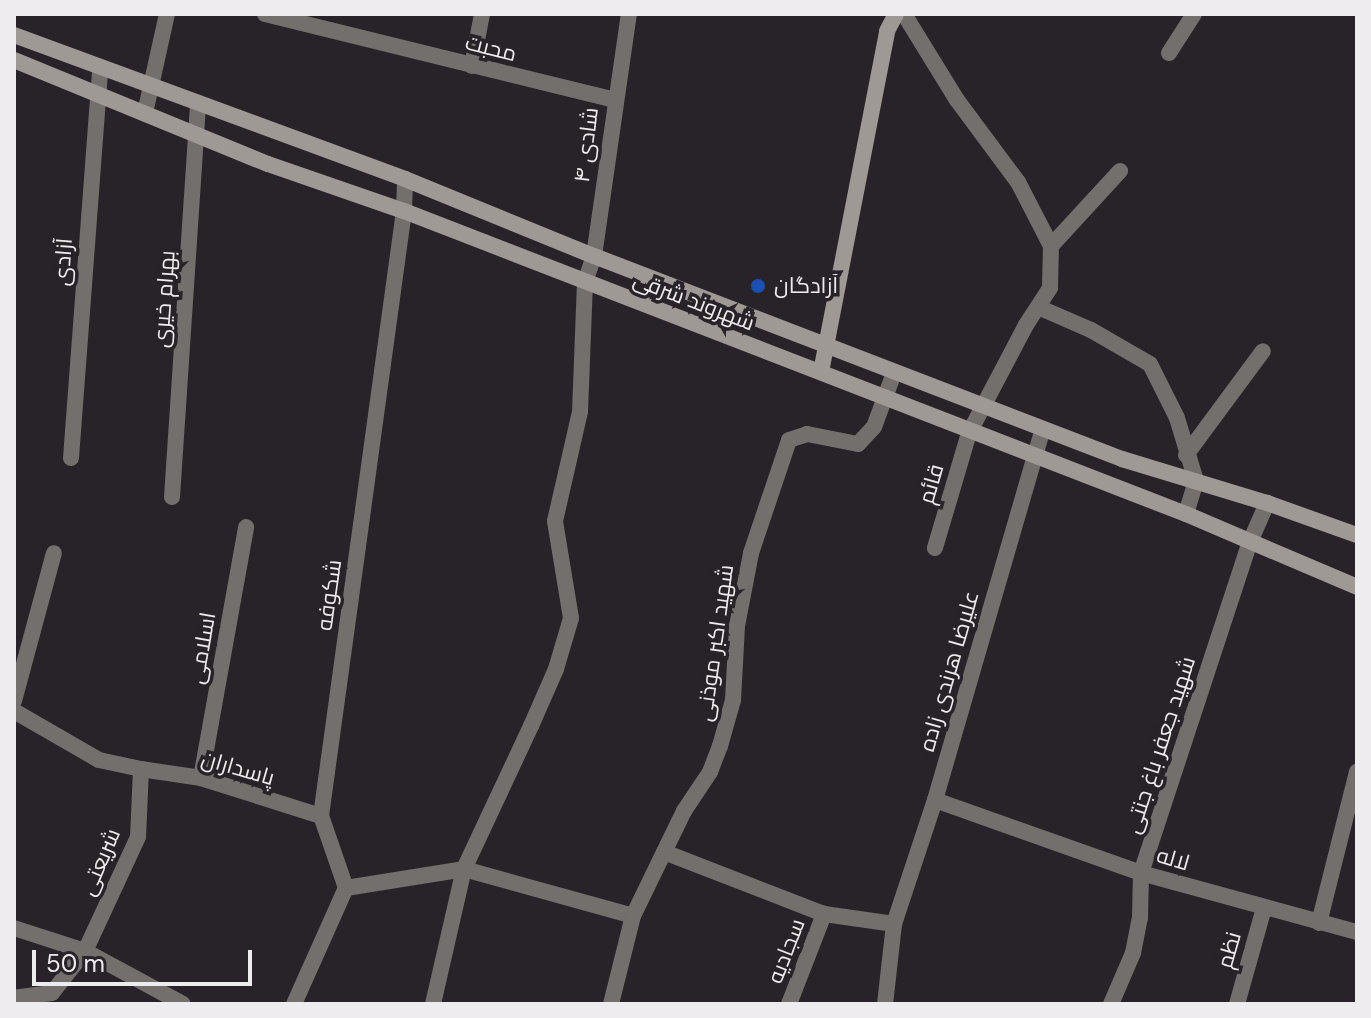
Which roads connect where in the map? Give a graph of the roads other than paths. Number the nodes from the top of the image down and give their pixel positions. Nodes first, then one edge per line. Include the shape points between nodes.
1 (167, 14) edge
2 (265, 14) edge
3 (482, 14) edge
4 (629, 14) edge
5 (896, 14) edge
6 (904, 14) edge
7 (1194, 14) edge
8 (14, 35) edge
9 (1169, 53) dead end
10 (14, 60) edge
11 (472, 66) junction
12 (100, 68) junction
13 (149, 88) junction
14 (98, 93) junction
15 (614, 100) junction
16 (198, 104) junction
17 (145, 113) junction
18 (197, 134) junction
19 (1120, 171) dead end
20 (405, 179) junction
21 (404, 211) junction
22 (1051, 246) junction
23 (594, 256) junction
24 (585, 282) junction
25 (1038, 307) junction
26 (828, 346) junction
27 (1263, 351) dead end
28 (821, 372) junction
29 (894, 373) junction
30 (884, 397) junction
31 (983, 407) junction
32 (1043, 429) junction
33 (969, 433) junction
34 (1186, 455) junction
35 (1033, 457) junction
36 (71, 458) dead end
37 (1196, 481) junction
38 (172, 497) dead end
39 (1267, 503) junction
40 (1186, 514) junction
41 (246, 527) dead end
42 (1357, 535) edge
43 (1250, 542) junction
44 (935, 548) dead end
45 (54, 553) dead end
46 (1357, 587) edge
47 (14, 701) edge
48 (14, 711) edge
49 (141, 769) junction
50 (1357, 772) edge
51 (201, 778) junction
52 (935, 800) junction
53 (321, 816) junction
54 (664, 852) junction
55 (464, 869) junction
56 (1141, 873) junction
57 (346, 888) junction
58 (1264, 908) junction
59 (824, 914) junction
60 (633, 916) junction
61 (1319, 923) junction
62 (894, 924) junction
63 (14, 928) edge
64 (1357, 932) edge
65 (85, 951) junction
66 (14, 998) edge
67 (183, 1004) edge
68 (294, 1004) edge
69 (433, 1004) edge
70 (611, 1004) edge
71 (789, 1004) edge
72 (885, 1004) edge
73 (1111, 1004) edge
74 (1237, 1004) edge

1 - 13 street
2 - 11 street, محبت
3 - 11 street
4 - 15 street, شادی ۴
5 - 26 main road via 887,31
6 - 22 street via 957,100 1018,182
7 - 9 street
8 - 12 main road, شهروند شرقی
10 - 14 main road, شهروند شرقی
11 - 15 street, محبت
12 - 13 main road, شهروند شرقی
12 - 14 street, آزادی
13 - 16 main road, شهروند شرقی
13 - 17 street
14 - 17 main road, شهروند شرقی
14 - 36 street, آزادی
15 - 23 street, شادی ۴
16 - 18 street, بهرام خیری
16 - 20 main road, شهروند شرقی
17 - 18 main road, شهروند شرقی
18 - 21 main road, شهروند شرقی
18 - 38 street, بهرام خیری
19 - 22 street
20 - 21 street, شکوفه
20 - 23 main road, شهروند شرقی
21 - 24 main road, شهروند شرقی
21 - 53 street, شکوفه
22 - 25 street, قائم via 1050,288
23 - 24 street, شادی ۴
23 - 26 main road, شهروند شرقی
24 - 28 main road, شهروند شرقی
24 - 55 street, شادی ۴ via 580,412 555,521 571,618 556,669
25 - 31 street, قائم
25 - 34 street via 1150,364 1177,418
26 - 28 main road
26 - 29 main road, شهروند شرقی
27 - 34 street
28 - 30 main road, شهروند شرقی
29 - 30 street, شهید اکبر موذنی
29 - 31 main road, شهروند شرقی
30 - 33 main road, شهروند شرقی
30 - 54 street, شهید اکبر موذنی via 874,427 858,444 807,434 789,440 751,553 737,626 733,700 720,746
31 - 32 main road, شهروند شرقی
31 - 33 street, قائم
32 - 35 street, علیرضا هرندی زاده
32 - 37 main road, شهروند شرقی
33 - 35 main road, شهروند شرقی
33 - 44 street, قائم
34 - 37 street
35 - 40 main road, شهروند شرقی
35 - 52 street, علیرضا هرندی زاده
37 - 39 main road, شهروند شرقی
37 - 40 street
39 - 42 main road, شهروند شرقی
39 - 43 street, شهید جعفر باغ جنتی
40 - 43 main road, شهروند شرقی
41 - 51 street, اسلامی
43 - 46 main road, شهروند شرقی
43 - 56 street, شهید جعفر باغ جنتی
45 - 47 street
48 - 49 street via 99,760
49 - 51 street, پاسداران
49 - 65 street, شریعتی via 138,837
50 - 61 street
51 - 53 street, پاسداران
52 - 56 street, لاله
52 - 62 street, علیرضا هرندی زاده
53 - 57 street, شکوفه
54 - 59 street
54 - 60 street
55 - 57 street
55 - 60 street
55 - 69 street, شادی ۴
56 - 58 street, لاله
56 - 73 street, شهید جعفر باغ جنتی via 1133,953
57 - 68 street
58 - 61 street, لاله
58 - 74 street, نظم
59 - 62 street
59 - 71 street, سجادیه
60 - 70 street
61 - 64 street, لاله
62 - 72 street, علیرضا هرندی زاده
63 - 65 street
65 - 66 street, شریعتی via 52,993
65 - 67 street

